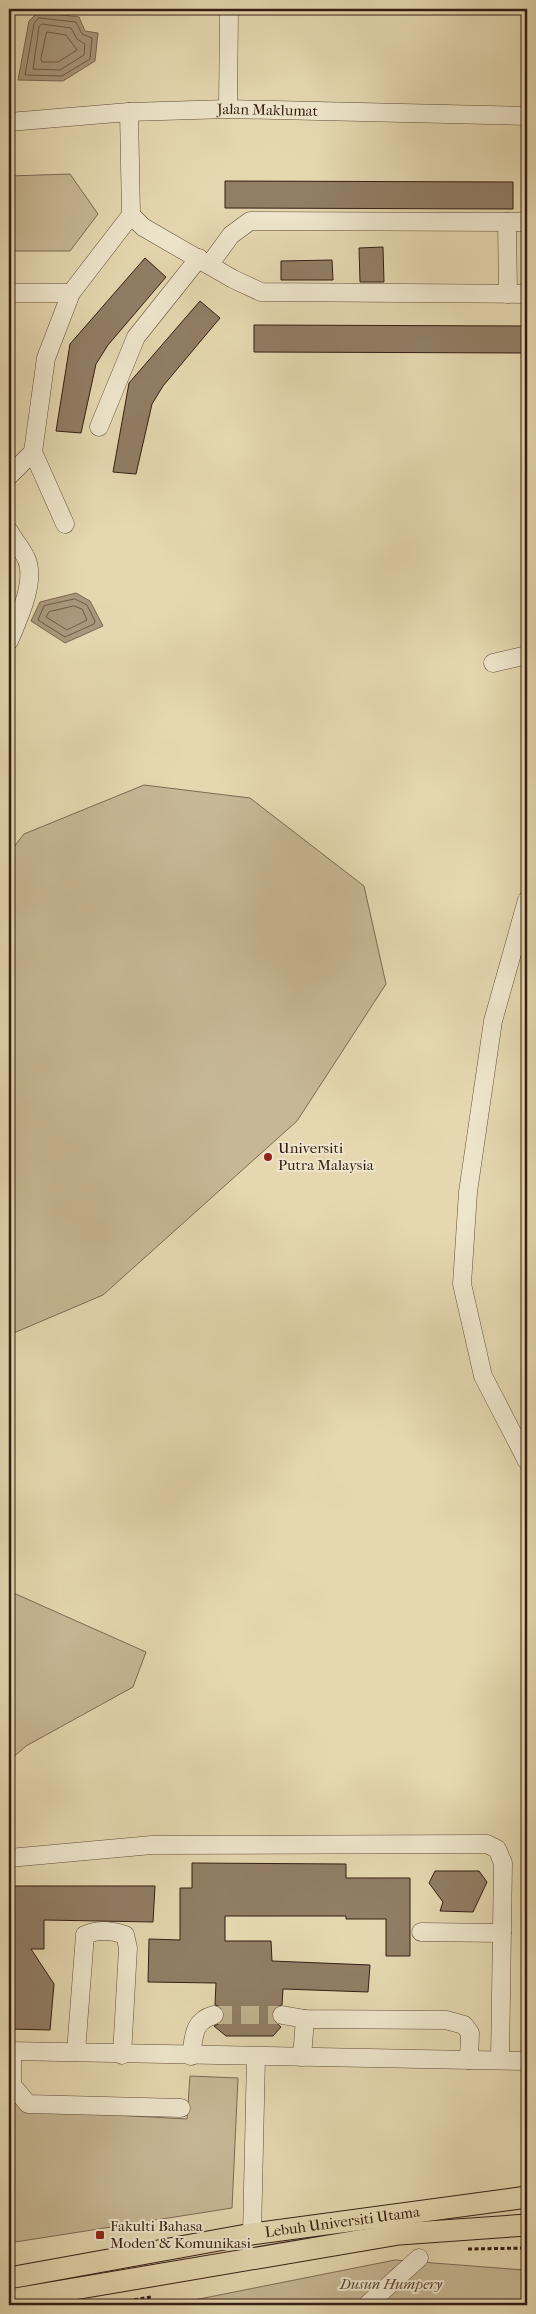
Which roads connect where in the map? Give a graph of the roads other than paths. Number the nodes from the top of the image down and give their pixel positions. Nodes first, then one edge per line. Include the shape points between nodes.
1 (229, 9) edge
2 (228, 109) junction
3 (129, 112) junction
4 (527, 116) edge
5 (9, 122) edge
6 (131, 215) junction
7 (507, 222) junction
8 (527, 222) edge
9 (204, 261) junction
10 (9, 293) edge
11 (71, 293) junction
12 (508, 294) junction
13 (527, 294) edge
14 (99, 427) dead end
15 (33, 452) junction
16 (9, 476) edge
17 (65, 524) dead end
18 (9, 531) edge
19 (9, 641) edge
20 (527, 655) edge
21 (493, 663) dead end
22 (527, 900) edge
23 (527, 1461) edge
24 (9, 1858) edge
25 (421, 1932) dead end
26 (502, 1933) junction
27 (214, 2015) tunnel mouth
28 (282, 2015) tunnel mouth
29 (305, 2019) junction
30 (10, 2051) edge
31 (76, 2052) junction
32 (122, 2055) junction
33 (191, 2056) junction
34 (256, 2057) junction
35 (302, 2057) junction
36 (469, 2060) junction
37 (500, 2060) junction
38 (527, 2061) edge
39 (181, 2108) dead end
40 (527, 2197) edge
41 (527, 2225) edge
42 (252, 2234) junction
43 (419, 2258) dead end
44 (9, 2278) edge
45 (9, 2300) edge
46 (367, 2305) edge

1 - 2 street
2 - 3 street, Jalan Maklumat
2 - 4 street, Jalan Maklumat
3 - 5 street, Jalan Maklumat
3 - 6 street
6 - 9 street via 143,227
6 - 11 street
7 - 8 street
7 - 9 street via 250,221
7 - 12 street
9 - 12 street via 261,292
9 - 14 street via 136,337
10 - 11 street
11 - 15 street via 46,358
12 - 13 street
15 - 16 street
15 - 17 street
18 - 19 street via 27,559 30,572 24,607
20 - 21 street
22 - 23 street via 493,1021 468,1192 462,1284 483,1376
24 - 26 street via 152,1845 487,1844 497,1849 503,1864
25 - 26 street
26 - 37 street
27 - 33 street via 205,2017 195,2028
28 - 29 street
29 - 35 street
29 - 36 street via 446,2020 464,2026 470,2033
30 - 31 street
30 - 39 street via 12,2085 28,2104
31 - 32 street
31 - 32 street via 85,1935 93,1931 113,1931 125,1935 128,1948
32 - 33 street
33 - 34 street
34 - 35 street
34 - 42 street
35 - 36 street
36 - 37 street
37 - 38 street
40 - 42 main road, Lebuh Universiti Utama
41 - 45 main road, Lebuh Universiti Utama via 399,2234
42 - 44 main road, Lebuh Universiti Utama
43 - 46 street

